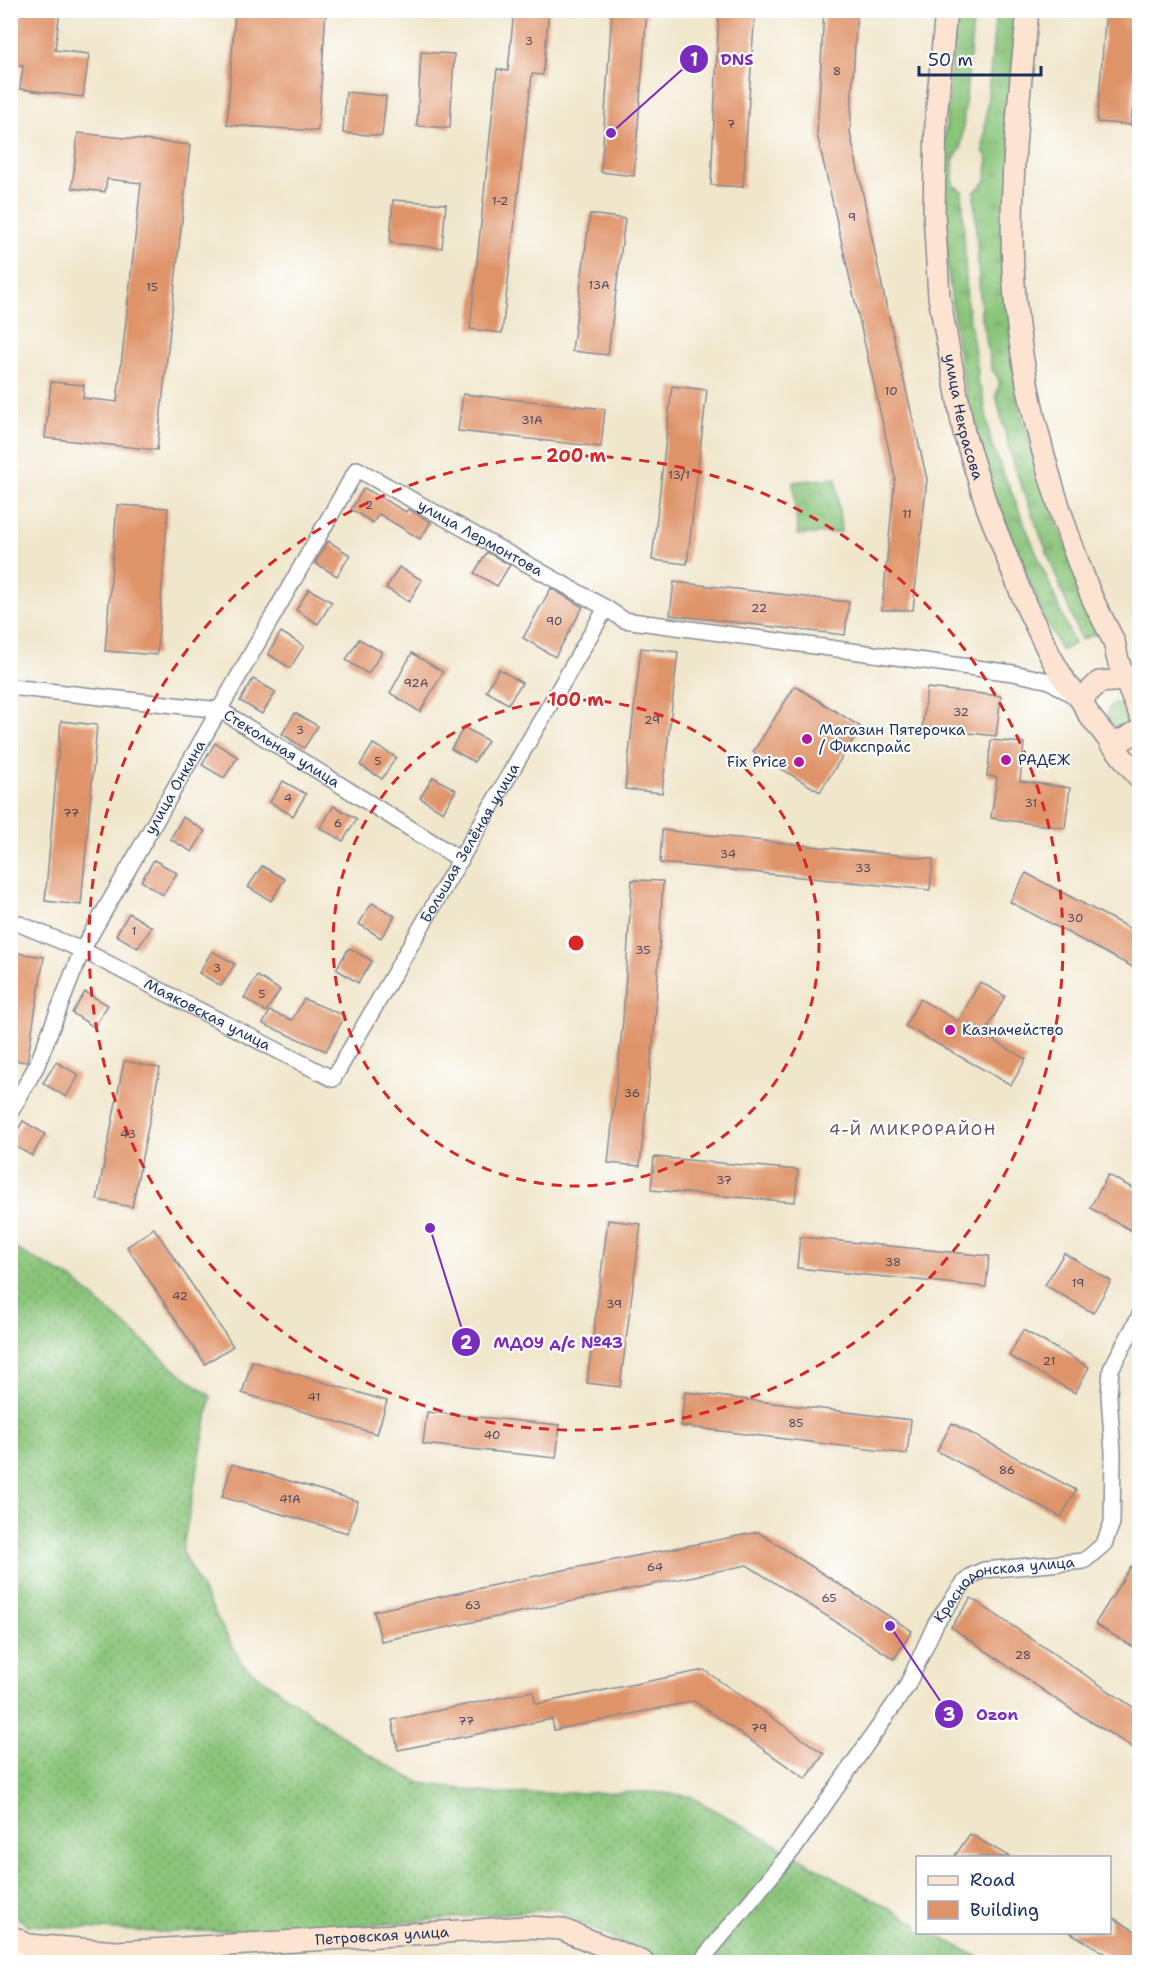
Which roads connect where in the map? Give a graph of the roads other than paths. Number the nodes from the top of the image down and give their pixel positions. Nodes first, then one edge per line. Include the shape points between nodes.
1 (946, 10) edge
2 (1028, 10) edge
3 (357, 469) joint
4 (606, 608) junction
5 (1133, 684) edge
6 (10, 687) edge
7 (1081, 700) junction
8 (220, 710) junction
9 (1140, 715) edge
10 (1140, 730) edge
11 (1110, 743) junction
12 (1140, 779) edge
13 (461, 860) junction
14 (10, 920) edge
15 (82, 951) junction
16 (333, 1079) joint
17 (10, 1113) edge
18 (1140, 1315) edge
19 (16, 1946) edge
20 (643, 1962) edge
21 (700, 1962) edge

1 - 7 main road, улица Некрасова via 936,118 934,212 939,297 951,375 963,433 1019,588 1051,657
2 - 5 main road via 1011,202 1022,352 1038,432 1059,502 1091,594
3 - 4 street, улица Лермонтова
3 - 8 street, улица Онкина
4 - 7 street, улица Лермонтова via 624,620 1013,673 1050,681
4 - 13 street, Большая Зелёная улица
5 - 7 main road via 1099,682
5 - 9 main road
6 - 8 street, Стекольная улица
7 - 11 main road, улица Некрасова
8 - 13 street, Стекольная улица
8 - 15 street, улица Онкина
10 - 11 main road
11 - 12 main road, улица Некрасова
13 - 16 street, Большая Зелёная улица
14 - 15 street, Маяковская улица
15 - 16 street, Маяковская улица
15 - 17 street, улица Онкина via 37,1065
18 - 21 street, Краснодонская улица via 1111,1369 1112,1523 1104,1544 1084,1561 984,1570 963,1584 936,1623 907,1686 878,1731 796,1846
19 - 20 main road, Петровская улица via 117,1952 527,1928 561,1929

